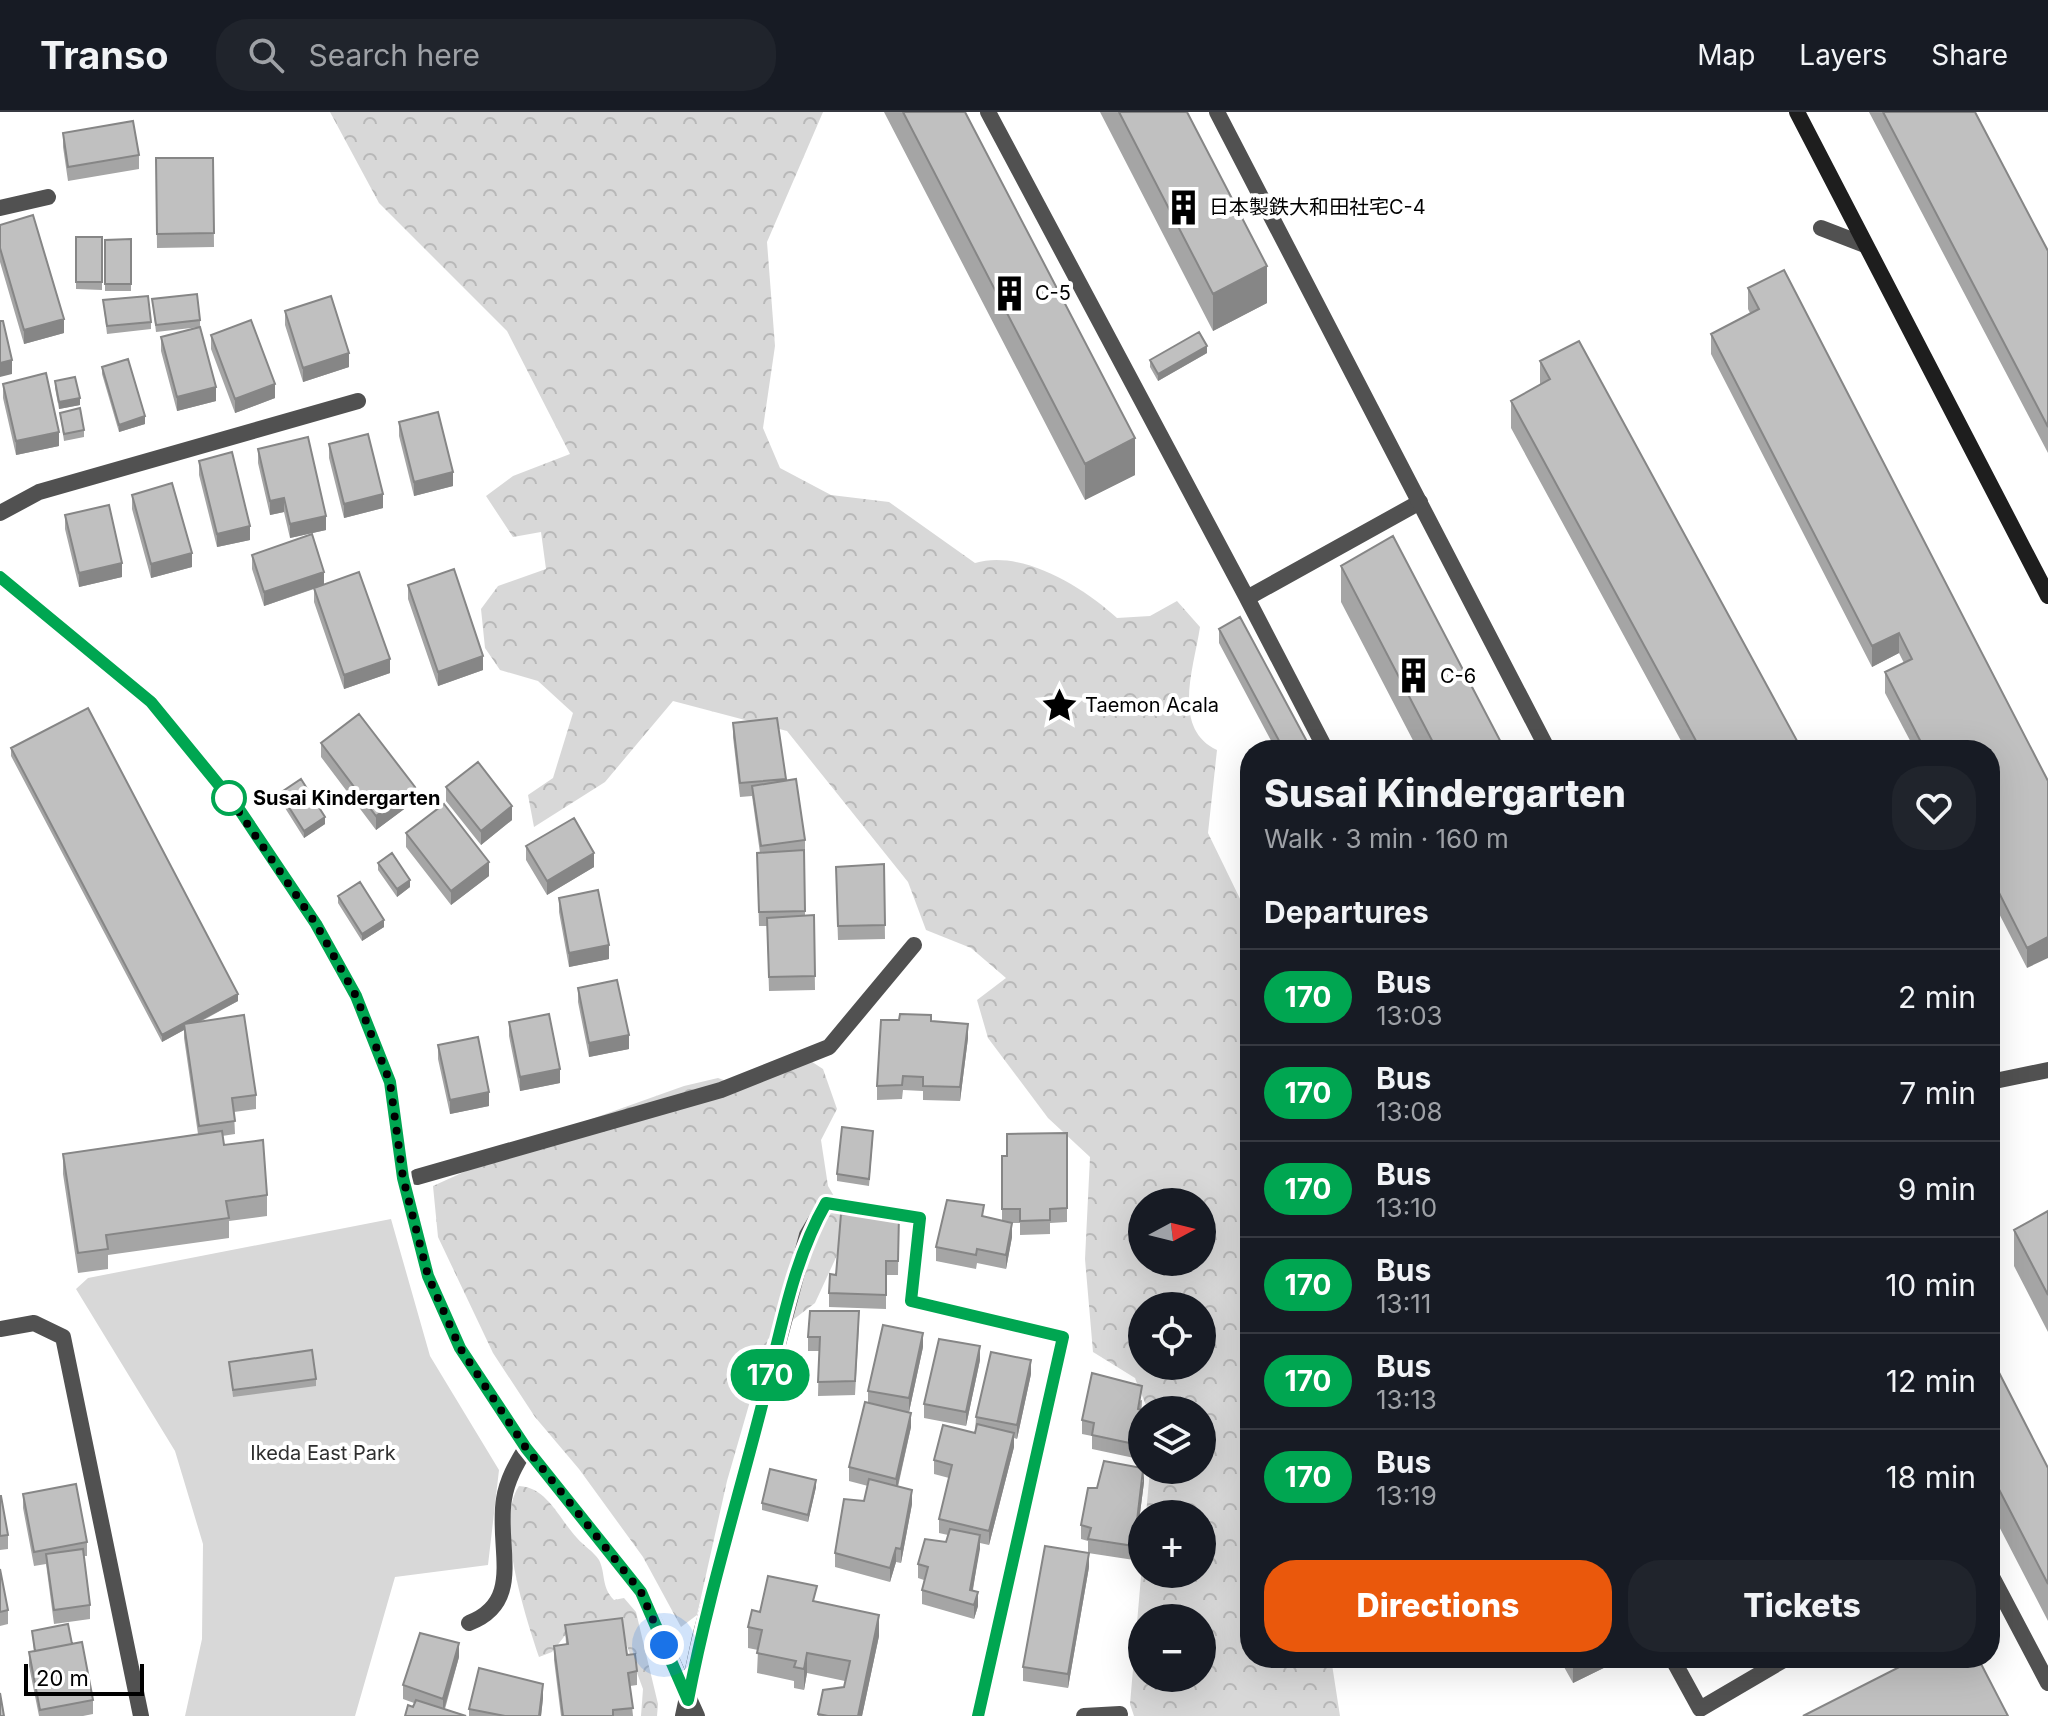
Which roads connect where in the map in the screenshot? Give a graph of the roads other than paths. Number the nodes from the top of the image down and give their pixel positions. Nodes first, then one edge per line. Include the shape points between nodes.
1 (988, 112) edge
2 (1217, 112) edge
3 (1797, 112) edge
4 (48, 197) dead end
5 (0, 208) edge
6 (1821, 228) dead end
7 (1865, 245) junction
8 (358, 401) dead end
9 (1420, 502) junction
10 (0, 513) edge
11 (0, 577) edge
12 (2048, 596) edge
13 (1247, 598) junction
14 (1321, 740) edge
15 (1543, 740) edge
16 (914, 945) dead end
17 (2048, 1070) edge
18 (2000, 1080) edge
19 (417, 1177) dead end
20 (0, 1329) edge
21 (526, 1448) junction
22 (2000, 1592) edge
23 (469, 1623) dead end
24 (1677, 1668) edge
25 (1770, 1668) edge
26 (2048, 1683) edge
27 (686, 1708) edge
28 (1120, 1714) dead end
29 (141, 1716) edge
30 (697, 1716) edge
31 (978, 1716) edge
32 (1084, 1716) edge

1 - 13 street
2 - 9 street
3 - 7 street
4 - 5 street
6 - 7 street
7 - 12 street
8 - 10 street via 39,492
9 - 13 street
9 - 15 street
11 - 21 street via 151,702 241,812 316,924 356,996 390,1082 403,1178 428,1276 460,1348
13 - 14 street
16 - 19 street via 829,1047 721,1090
17 - 18 street
20 - 29 street via 34,1323 63,1337
21 - 23 street via 504,1497 505,1587 498,1606
21 - 27 street via 641,1592
22 - 26 street
24 - 25 street via 1700,1709
27 - 30 street
27 - 31 street via 700,1637 807,1235 826,1203 920,1218 911,1301 1063,1337
28 - 32 street

